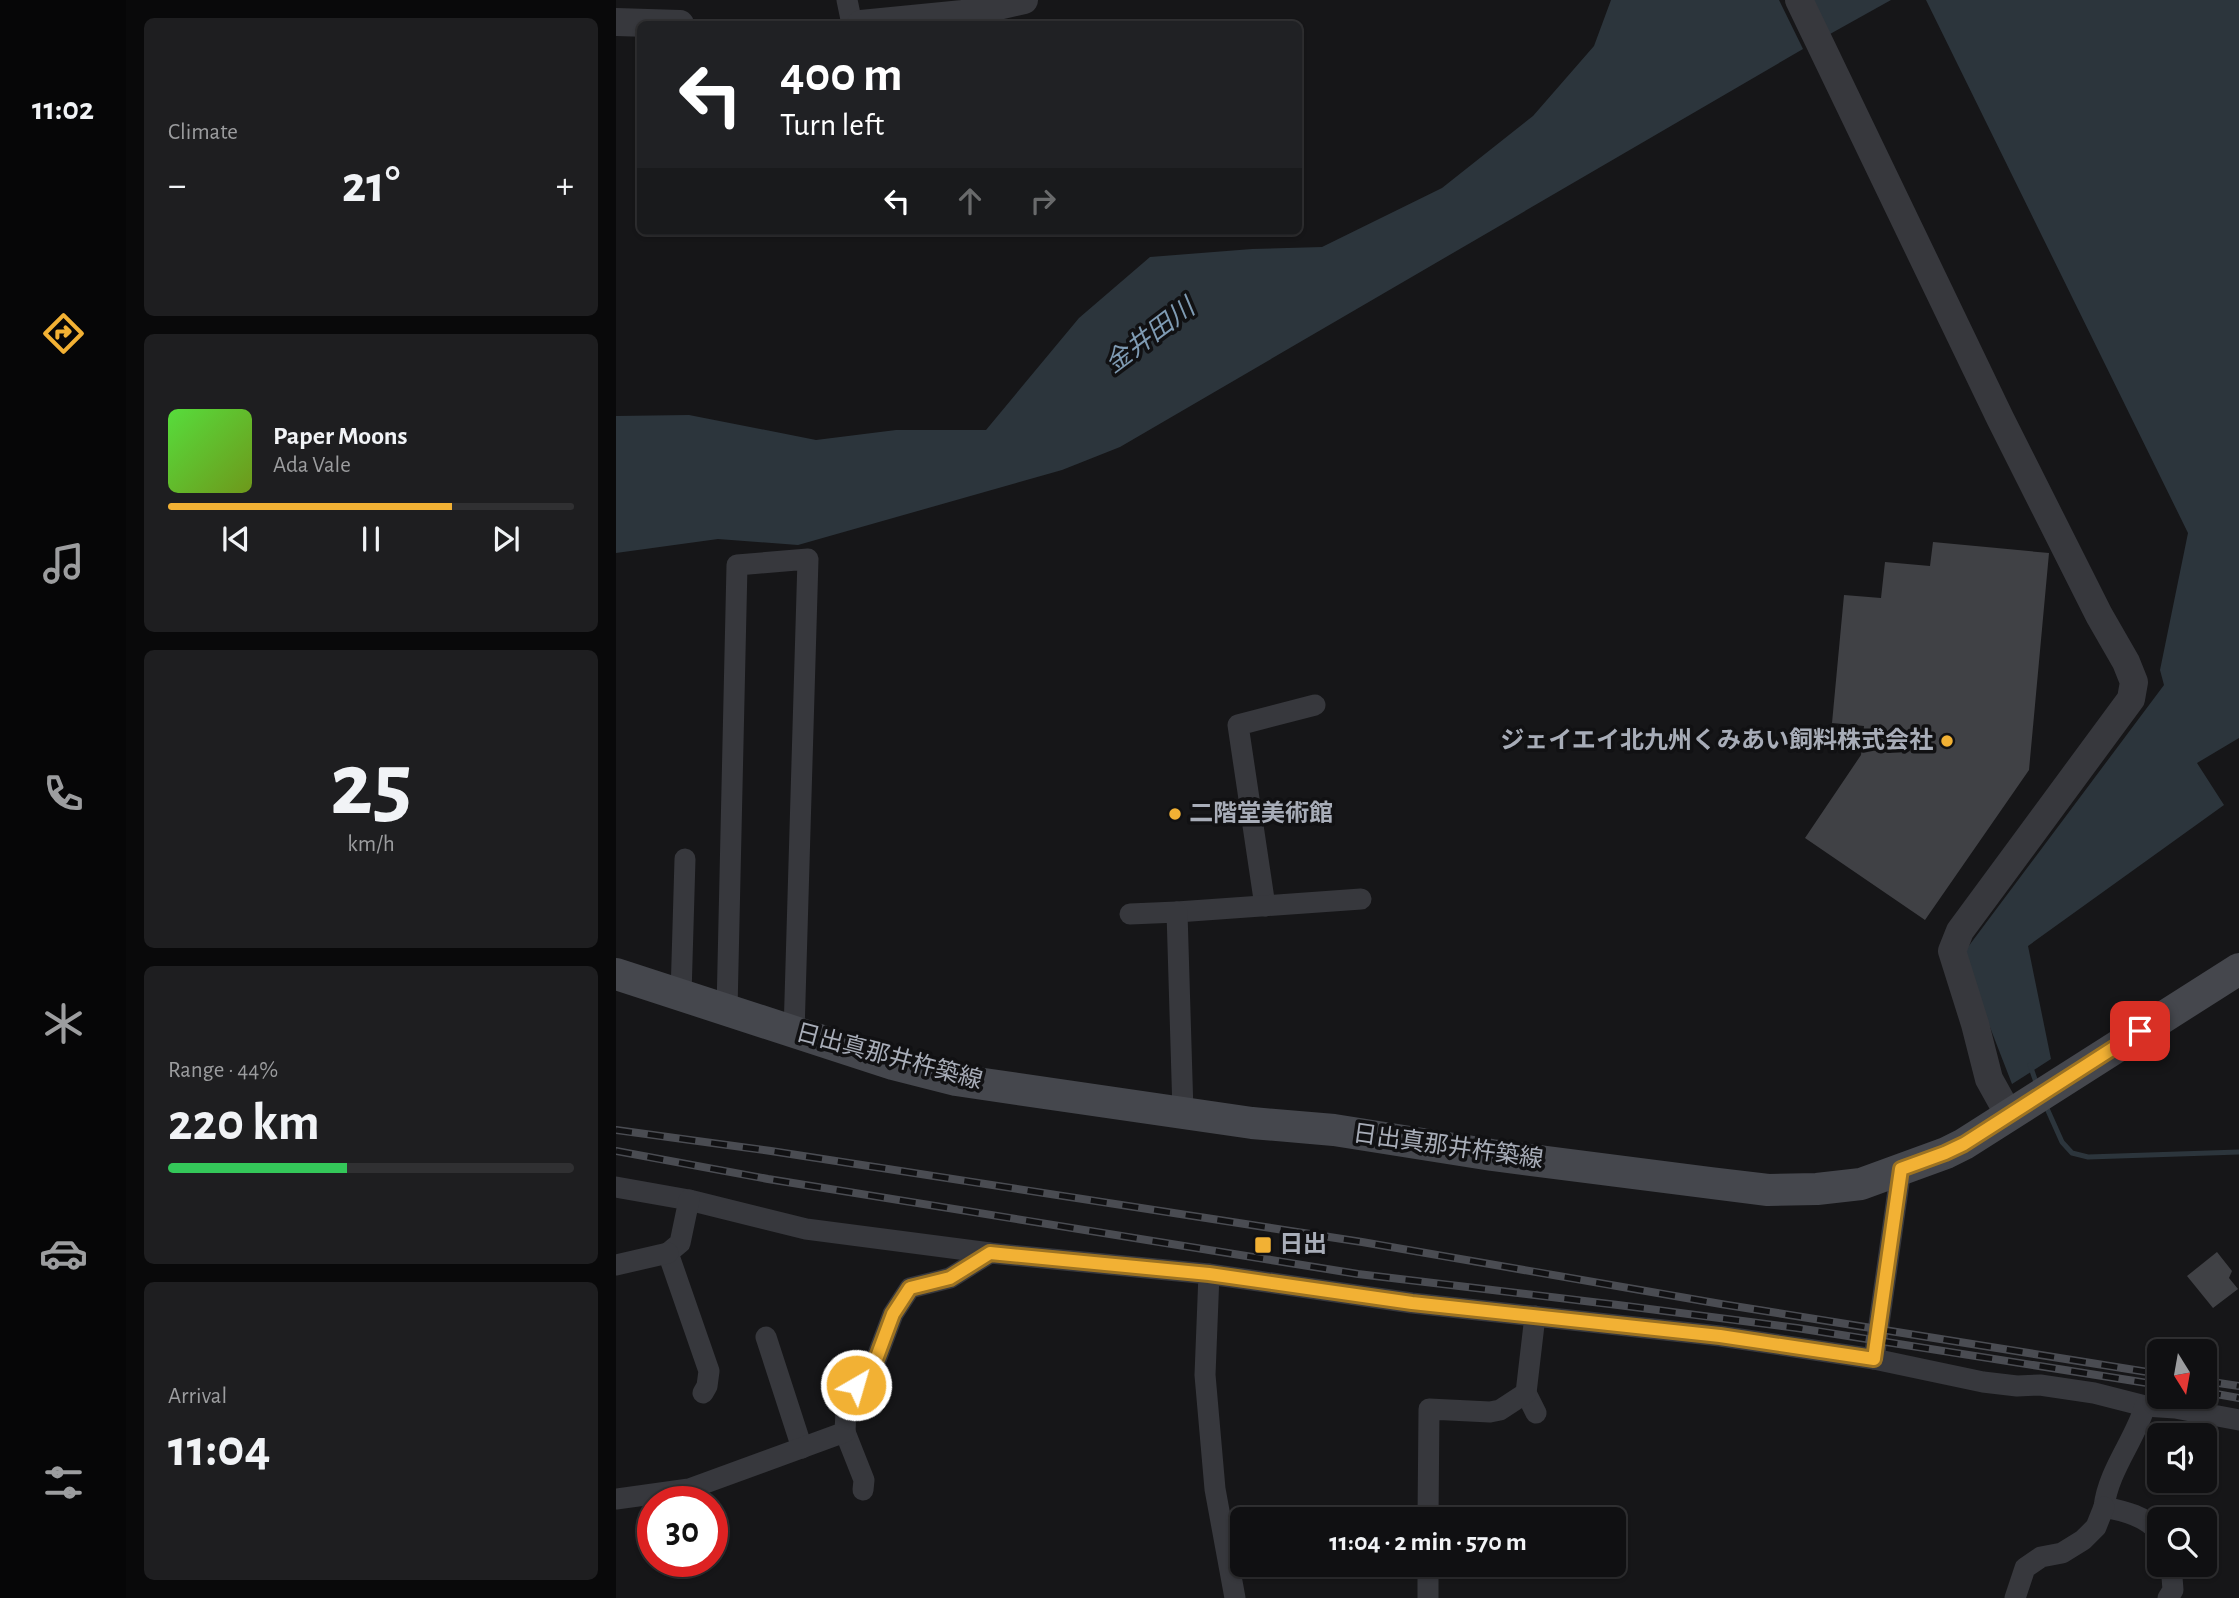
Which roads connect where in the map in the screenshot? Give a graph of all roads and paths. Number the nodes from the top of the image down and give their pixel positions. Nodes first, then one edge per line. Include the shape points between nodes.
1 (847, 0) edge
2 (1024, 0) edge
3 (1799, 0) edge
4 (851, 21) edge
5 (895, 21) edge
6 (616, 22) edge
7 (637, 23) edge
8 (1315, 705) dead end
9 (685, 859) dead end
10 (1361, 899) dead end
11 (1265, 906) junction
12 (1177, 912) junction
13 (1130, 914) dead end
14 (2239, 969) edge
15 (616, 974) edge
16 (681, 995) junction
17 (727, 1010) junction
18 (794, 1032) junction
19 (1183, 1112) junction
20 (2009, 1115) junction
21 (1901, 1169) junction
22 (616, 1186) edge
23 (689, 1200) junction
24 (668, 1253) junction
25 (990, 1253) junction
26 (616, 1265) edge
27 (1209, 1274) junction
28 (1535, 1316) junction
29 (766, 1336) dead end
30 (1874, 1359) junction
31 (703, 1393) dead end
32 (1526, 1393) junction
33 (2145, 1406) junction
34 (1536, 1413) dead end
35 (2239, 1420) edge
36 (845, 1432) junction
37 (802, 1448) junction
38 (863, 1490) dead end
39 (616, 1499) edge
40 (1428, 1507) edge
41 (2104, 1507) junction
42 (2147, 1523) edge
43 (1428, 1577) edge
44 (2172, 1577) edge
45 (1235, 1598) edge
46 (1428, 1598) edge
47 (2015, 1598) edge
48 (2168, 1598) edge

1 - 4 street
2 - 5 street via 963,15
3 - 20 street via 1994,405 2134,682 2131,699 1960,931 1952,951 1989,1079
6 - 7 street
8 - 11 street via 1238,725
9 - 16 street
10 - 11 street
11 - 12 street
12 - 13 street
12 - 19 street
14 - 20 main road, 日出真那井杵築線
15 - 16 main road, 日出真那井杵築線
16 - 17 main road, 日出真那井杵築線
17 - 18 main road, 日出真那井杵築線
17 - 18 street via 737,565 808,559
18 - 19 main road, 日出真那井杵築線 via 956,1080
19 - 21 main road, 日出真那井杵築線 via 1768,1190 1861,1184
20 - 21 main road, 日出真那井杵築線 via 1955,1149
21 - 30 street
22 - 23 street
23 - 24 street via 680,1243
23 - 25 street via 806,1229
24 - 26 street
24 - 31 street via 709,1371
25 - 27 street
25 - 36 street via 950,1278 910,1288 893,1314 874,1365 856,1385 846,1411
27 - 28 street
27 - 45 street via 1205,1375 1215,1489
28 - 30 street
28 - 32 street
29 - 37 street
30 - 33 street via 1983,1382 2094,1392
32 - 34 street
32 - 40 street via 1490,1412 1429,1409
33 - 35 street
33 - 41 street via 2106,1492
36 - 37 street
36 - 38 street via 864,1480
37 - 39 street via 689,1489
41 - 42 street via 2127,1511
41 - 47 street via 2096,1527 2082,1540 2025,1568
43 - 46 street
44 - 48 street

